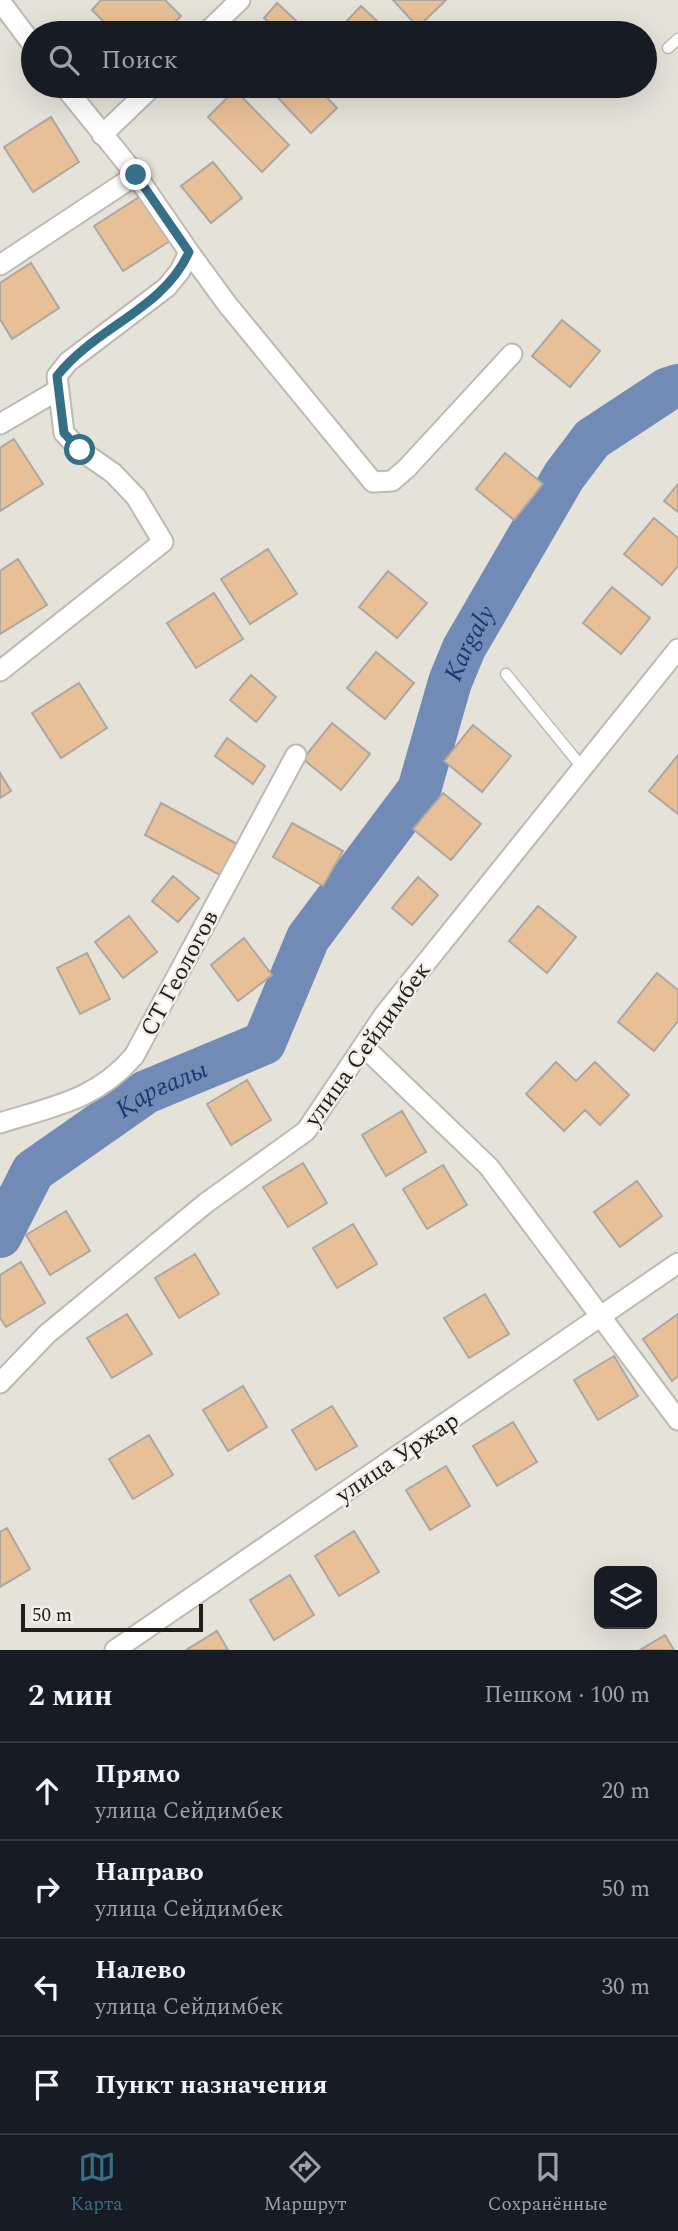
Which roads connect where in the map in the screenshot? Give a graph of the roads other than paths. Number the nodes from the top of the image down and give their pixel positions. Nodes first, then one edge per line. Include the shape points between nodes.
1 (240, 0) edge
2 (0, 1) edge
3 (218, 21) edge
4 (21, 29) edge
5 (678, 39) edge
6 (668, 48) dead end
7 (73, 98) edge
8 (141, 98) edge
9 (102, 135) junction
10 (136, 175) junction
11 (189, 252) junction
12 (0, 265) edge
13 (512, 354) dead end
14 (58, 390) junction
15 (0, 424) edge
16 (678, 649) edge
17 (0, 671) edge
18 (506, 674) dead end
19 (296, 755) dead end
20 (581, 766) junction
21 (363, 1046) junction
22 (0, 1124) edge
23 (678, 1263) edge
24 (603, 1316) junction
25 (0, 1383) edge
26 (678, 1420) edge
27 (115, 1650) edge

1 - 3 street
2 - 4 street
5 - 6 lane
7 - 9 street
8 - 9 street
9 - 10 street
10 - 11 street
10 - 12 street
11 - 13 street via 373,482 392,481 407,468
11 - 14 street via 167,287 68,362 57,376
14 - 15 street
14 - 17 street via 64,433 136,497 163,542
16 - 20 street, улица Сейдимбек
18 - 20 lane
19 - 22 street, СТ Геологов via 134,1056 114,1079 79,1098
20 - 21 street, улица Сейдимбек
21 - 24 street via 488,1167
21 - 25 street, улица Сейдимбек via 306,1131 206,1203 47,1334
23 - 24 street, улица Уржар
24 - 26 street
24 - 27 street, улица Уржар

